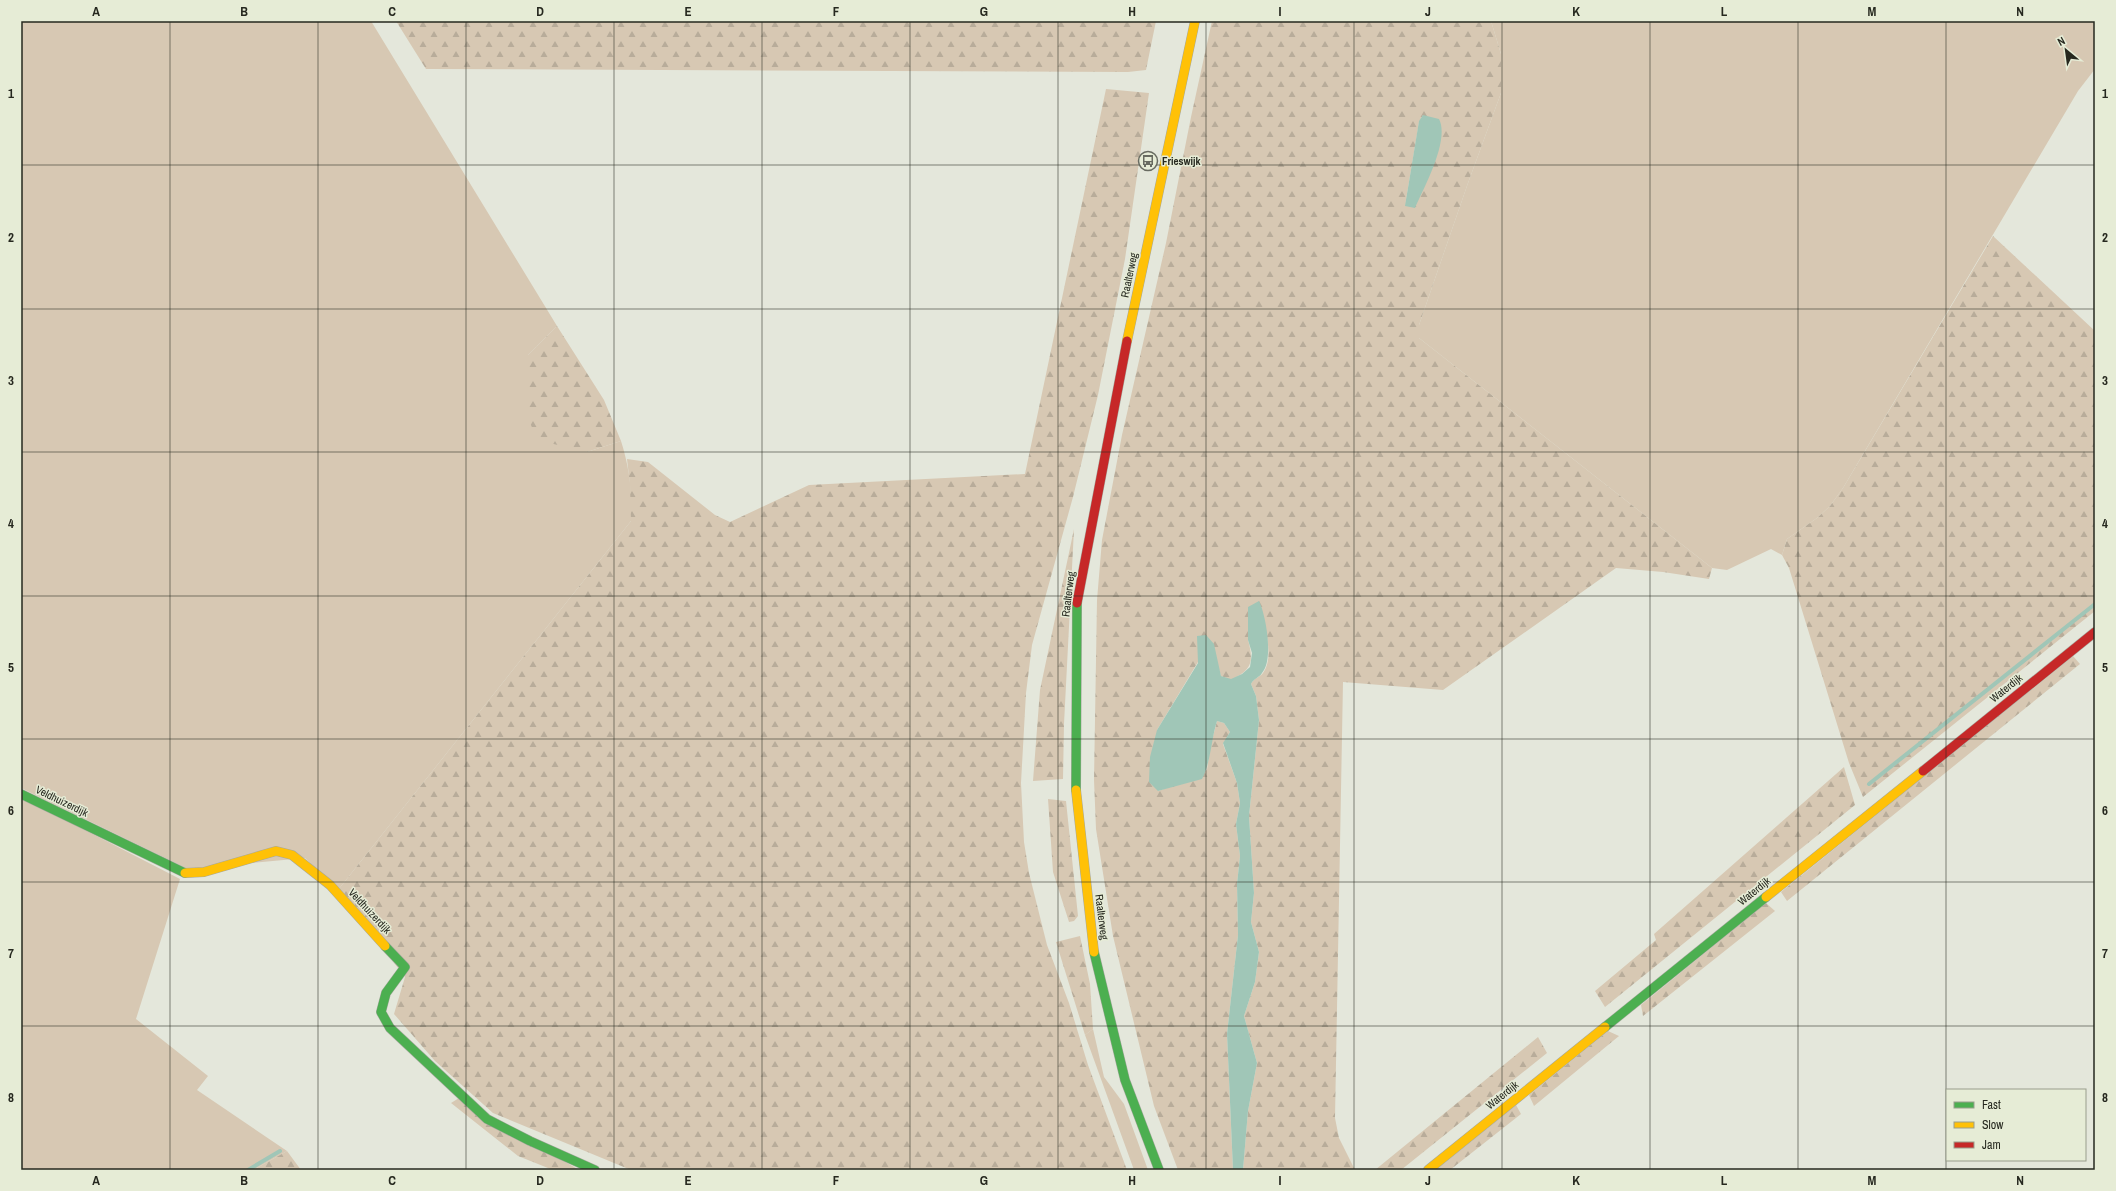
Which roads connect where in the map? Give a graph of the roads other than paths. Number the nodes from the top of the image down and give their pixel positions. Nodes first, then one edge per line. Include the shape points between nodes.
1 (1195, 21) edge
2 (2095, 632) edge
3 (21, 794) edge
4 (595, 1170) edge
5 (1159, 1170) edge
6 (1428, 1170) edge

1 - 5 street, Raalterweg via 1112,415 1076,610 1075,784 1096,963 1125,1080
2 - 6 street, Waterdijk
3 - 4 street, Veldhuizerdijk via 186,874 204,872 276,851 292,854 330,885 405,967 386,993 381,1012 390,1028 487,1119

